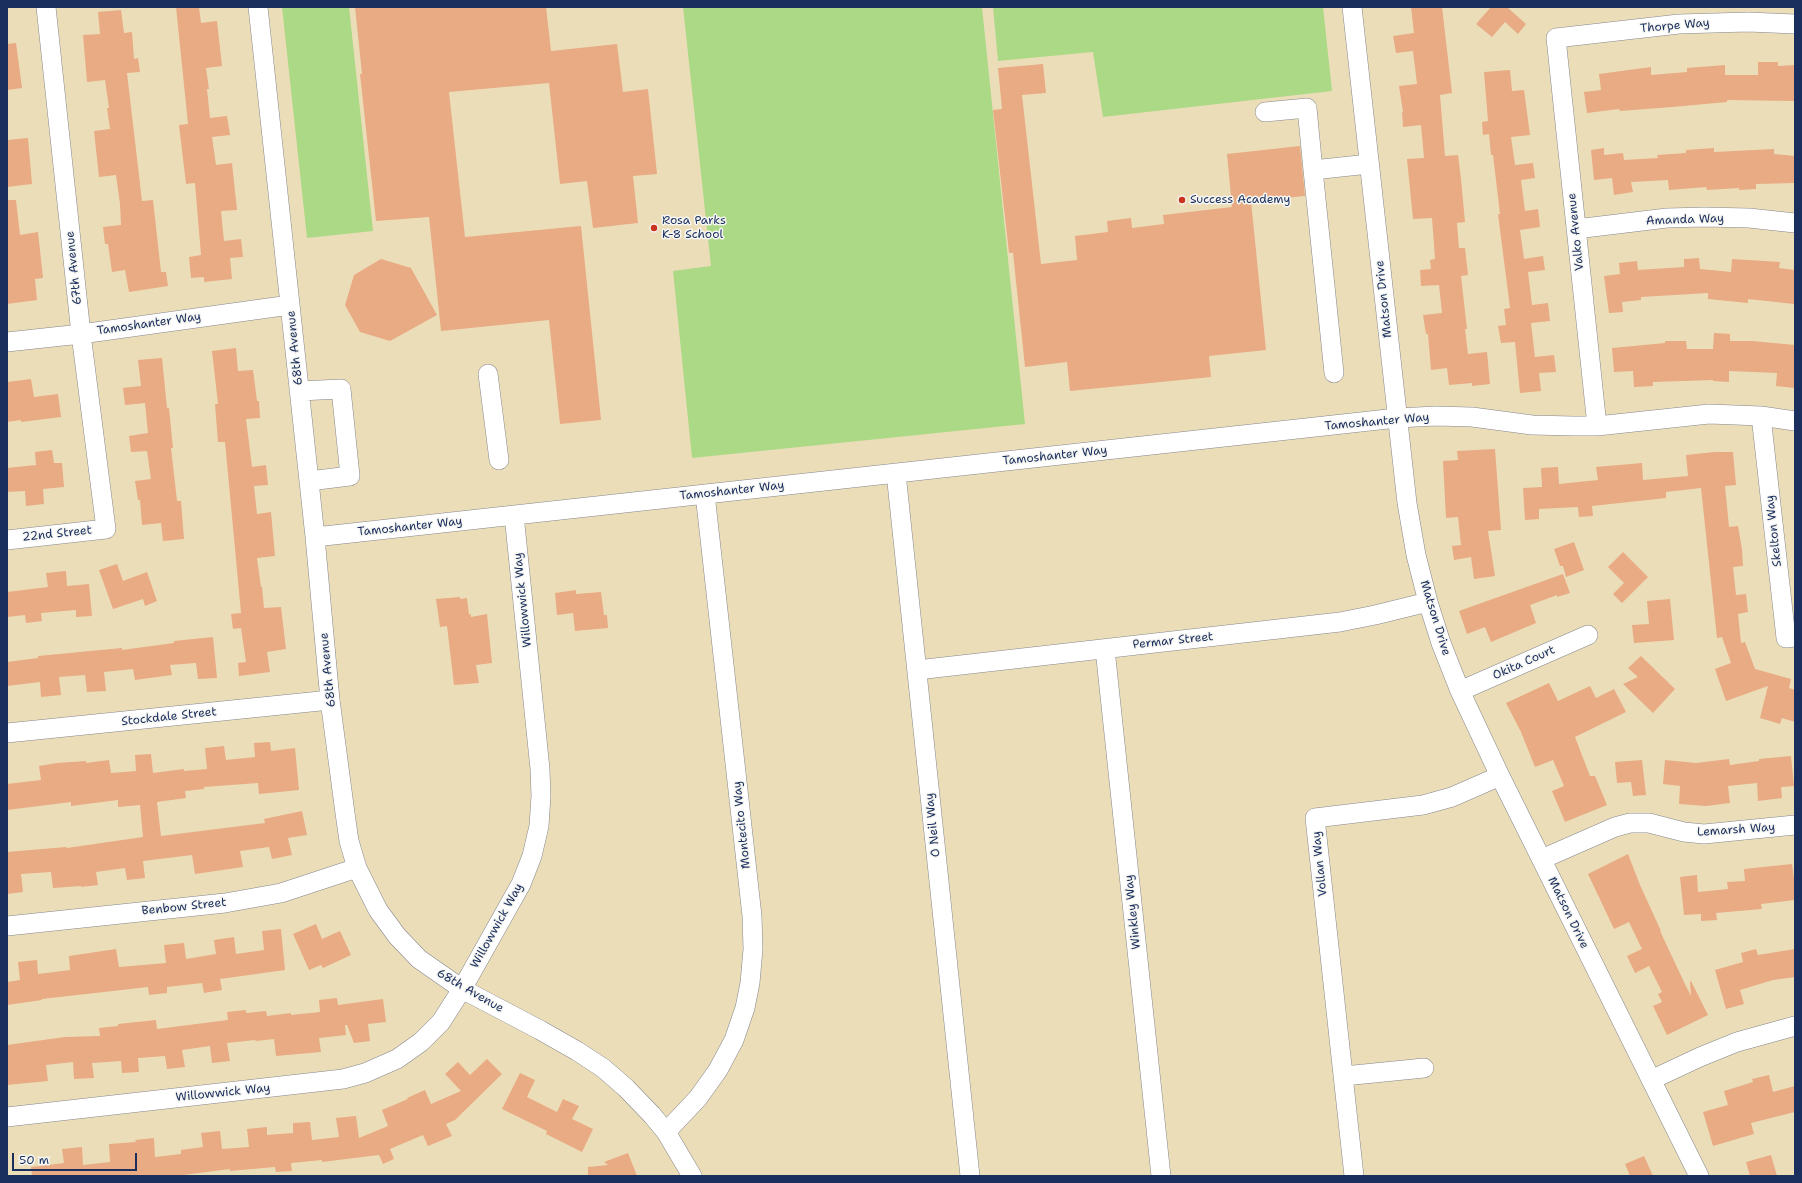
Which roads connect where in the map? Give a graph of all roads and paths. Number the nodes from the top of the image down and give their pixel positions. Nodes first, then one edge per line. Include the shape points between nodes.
1 (46, 7) edge
2 (258, 7) edge
3 (1352, 7) edge
4 (1795, 24) edge
5 (1556, 38) joint
6 (1265, 112) dead end
7 (1369, 164) junction
8 (1312, 170) junction
9 (1795, 223) edge
10 (1576, 229) junction
11 (290, 305) junction
12 (82, 334) junction
13 (7, 342) edge
14 (1334, 372) dead end
15 (488, 374) dead end
16 (299, 392) junction
17 (1761, 416) junction
18 (1397, 418) junction
19 (1795, 421) edge
20 (1597, 426) junction
21 (499, 460) dead end
22 (896, 473) junction
23 (309, 481) junction
24 (704, 494) junction
25 (514, 515) junction
26 (106, 529) joint
27 (315, 537) junction
28 (7, 540) edge
29 (1428, 602) junction
30 (1588, 635) dead end
31 (1795, 637) edge
32 (1105, 648) junction
33 (917, 670) junction
34 (1460, 691) junction
35 (330, 700) junction
36 (7, 733) edge
37 (1500, 776) junction
38 (1795, 825) edge
39 (1542, 860) junction
40 (358, 868) junction
41 (7, 926) edge
42 (462, 989) junction
43 (1795, 1026) edge
44 (1424, 1068) dead end
45 (1344, 1076) junction
46 (1651, 1080) junction
47 (7, 1117) edge
48 (666, 1132) junction
49 (692, 1176) edge
50 (970, 1176) edge
51 (1161, 1176) edge
52 (1354, 1176) edge
53 (1699, 1176) edge

1 - 12 street, 67th Avenue
2 - 11 street, 68th Avenue
3 - 7 street, Matson Drive
4 - 5 street, Thorpe Way via 1679,24
5 - 10 street, Valko Avenue
6 - 8 street via 1307,108
7 - 8 street
7 - 18 street, Matson Drive
8 - 14 street
9 - 10 street, Amanda Way via 1749,218 1667,218
10 - 20 street, Valko Avenue
11 - 12 street, Tamoshanter Way
11 - 16 street, 68th Avenue
12 - 13 street, Tamoshanter Way
12 - 26 street, 67th Avenue
15 - 21 street
16 - 23 street, 68th Avenue
16 - 23 street via 341,389 350,476
17 - 19 street, Tamoshanter Way
17 - 20 street, Tamoshanter Way via 1709,414
17 - 31 street, Skelton Way via 1786,638
18 - 20 street, Tamoshanter Way via 1465,417 1532,425
18 - 22 street, Tamoshanter Way
18 - 29 street, Matson Drive via 1407,503
22 - 24 street, Tamoshanter Way
22 - 33 street, O Neil Way
23 - 27 street, 68th Avenue
24 - 25 street, Tamoshanter Way
24 - 48 street, Montecito Way via 752,916 753,949 745,1008 734,1040 718,1070 698,1098
25 - 27 street, Tamoshanter Way
25 - 42 street, Willowwick Way via 542,796 532,856 521,884
26 - 28 street, 22nd Street
27 - 35 street, 68th Avenue
29 - 32 street, Permar Street via 1376,616 1340,622
29 - 34 street, Matson Drive
30 - 34 street, Okita Court
32 - 33 street, Permar Street
32 - 51 street, Winkley Way
33 - 50 street, O Neil Way
34 - 37 street, Matson Drive
35 - 36 street, Stockdale Street
35 - 40 street, 68th Avenue via 349,841
37 - 39 street, Matson Drive
37 - 45 street, Vollan Way via 1452,797 1423,805 1315,818
38 - 39 street, Lemarsh Way via 1704,834 1649,823 1630,823 1615,827
39 - 46 street, Matson Drive
40 - 41 street, Benbow Street via 281,893 225,903
40 - 42 street, 68th Avenue via 378,910 397,936 419,959
42 - 47 street, Willowwick Way via 441,1022 421,1042 397,1059 366,1073 343,1079
42 - 48 street, 68th Avenue via 540,1030 603,1068 647,1109
43 - 46 street via 1737,1042 1700,1056
44 - 45 street
45 - 52 street, Vollan Way
46 - 53 street, Matson Drive
48 - 49 street, 68th Avenue

